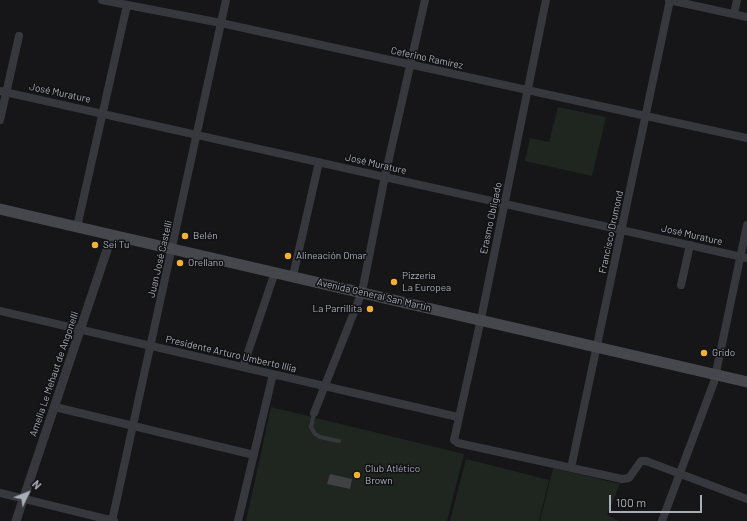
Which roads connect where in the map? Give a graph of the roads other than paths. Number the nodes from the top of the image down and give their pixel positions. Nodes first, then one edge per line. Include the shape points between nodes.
1 (102, 0) edge
2 (226, 0) edge
3 (424, 0) edge
4 (546, 0) edge
5 (670, 0) edge
6 (737, 0) edge
7 (127, 6) junction
8 (734, 14) junction
9 (747, 17) edge
10 (221, 24) junction
11 (19, 36) dead end
12 (411, 64) junction
13 (528, 90) junction
14 (3, 92) edge
15 (102, 112) junction
16 (645, 116) junction
17 (0, 120) edge
18 (198, 134) junction
19 (747, 138) edge
20 (319, 162) junction
21 (385, 176) junction
22 (504, 204) junction
23 (0, 209) edge
24 (747, 225) edge
25 (77, 227) junction
26 (622, 230) junction
27 (112, 235) junction
28 (690, 245) junction
29 (173, 249) junction
30 (744, 257) edge
31 (275, 272) junction
32 (293, 276) junction
33 (681, 285) dead end
34 (362, 292) junction
35 (0, 311) edge
36 (481, 320) junction
37 (81, 329) junction
38 (151, 345) junction
39 (597, 348) junction
40 (243, 367) junction
41 (273, 374) junction
42 (716, 374) junction
43 (747, 382) edge
44 (324, 386) junction
45 (55, 407) junction
46 (314, 414) joint
47 (458, 417) junction
48 (134, 425) junction
49 (339, 441) dead end
50 (254, 455) junction
51 (571, 468) junction
52 (679, 474) junction
53 (0, 493) edge
54 (747, 498) edge
55 (23, 500) junction
56 (16, 521) edge
57 (113, 521) edge
58 (238, 521) edge
59 (662, 521) edge

1 - 7 street, Ceferino Ramírez
2 - 10 street, Juan José Castelli
3 - 12 street
4 - 13 street, Erasmo Obligado
5 - 8 street
5 - 16 street, Francisco Drumond
6 - 8 street
7 - 10 street, Ceferino Ramírez
7 - 15 street
8 - 9 street
10 - 12 street, Ceferino Ramírez
10 - 18 street, Juan José Castelli
11 - 14 street
12 - 13 street, Ceferino Ramírez
12 - 21 street
13 - 16 street, Ceferino Ramírez
13 - 22 street, Erasmo Obligado
14 - 15 street, José Murature
14 - 17 street
15 - 18 street, José Murature
15 - 25 street
16 - 19 street, Ceferino Ramírez
16 - 26 street, Francisco Drumond
18 - 20 street, José Murature
18 - 29 street, Juan José Castelli
20 - 21 street, José Murature
20 - 32 street
21 - 22 street, José Murature
21 - 34 street
22 - 26 street, José Murature
22 - 36 street, Erasmo Obligado
23 - 25 main road, Avenida General San Martín
24 - 30 street
25 - 27 main road, Avenida General San Martín
26 - 28 street, José Murature
26 - 39 street, Francisco Drumond
27 - 29 main road, Avenida General San Martín
27 - 37 street, Amelia Le Mehaut de Angonelli
28 - 30 street, José Murature
28 - 33 street
29 - 31 main road, Avenida General San Martín
29 - 38 street, Juan José Castelli
30 - 42 street
31 - 32 main road, Avenida General San Martín
31 - 40 street
32 - 34 main road, Avenida General San Martín
34 - 36 main road, Avenida General San Martín
34 - 44 street
35 - 37 street, Presidente Arturo Umberto Illia
36 - 39 main road, Avenida General San Martín
36 - 47 street, Erasmo Obligado
37 - 38 street, Presidente Arturo Umberto Illia
37 - 45 street, Amelia Le Mehaut de Angonelli
38 - 40 street, Presidente Arturo Umberto Illia
38 - 48 street, Juan José Castelli
39 - 42 main road, Avenida General San Martín
39 - 51 street, Francisco Drumond
40 - 41 street, Presidente Arturo Umberto Illia
41 - 44 street, Presidente Arturo Umberto Illia
41 - 50 street
42 - 43 main road, Avenida General San Martín
42 - 52 street
44 - 46 street
44 - 47 street, Presidente Arturo Umberto Illia
45 - 48 street
45 - 55 street, Amelia Le Mehaut de Angonelli
46 - 49 lane via 311,427 315,434
47 - 51 street, Erasmo Obligado via 454,440 458,443
48 - 50 street
48 - 57 street, Juan José Castelli
50 - 58 street
51 - 52 street via 625,480 641,461
52 - 54 street
52 - 59 street
53 - 55 street
55 - 56 street, Amelia Le Mehaut de Angonelli
55 - 57 street

